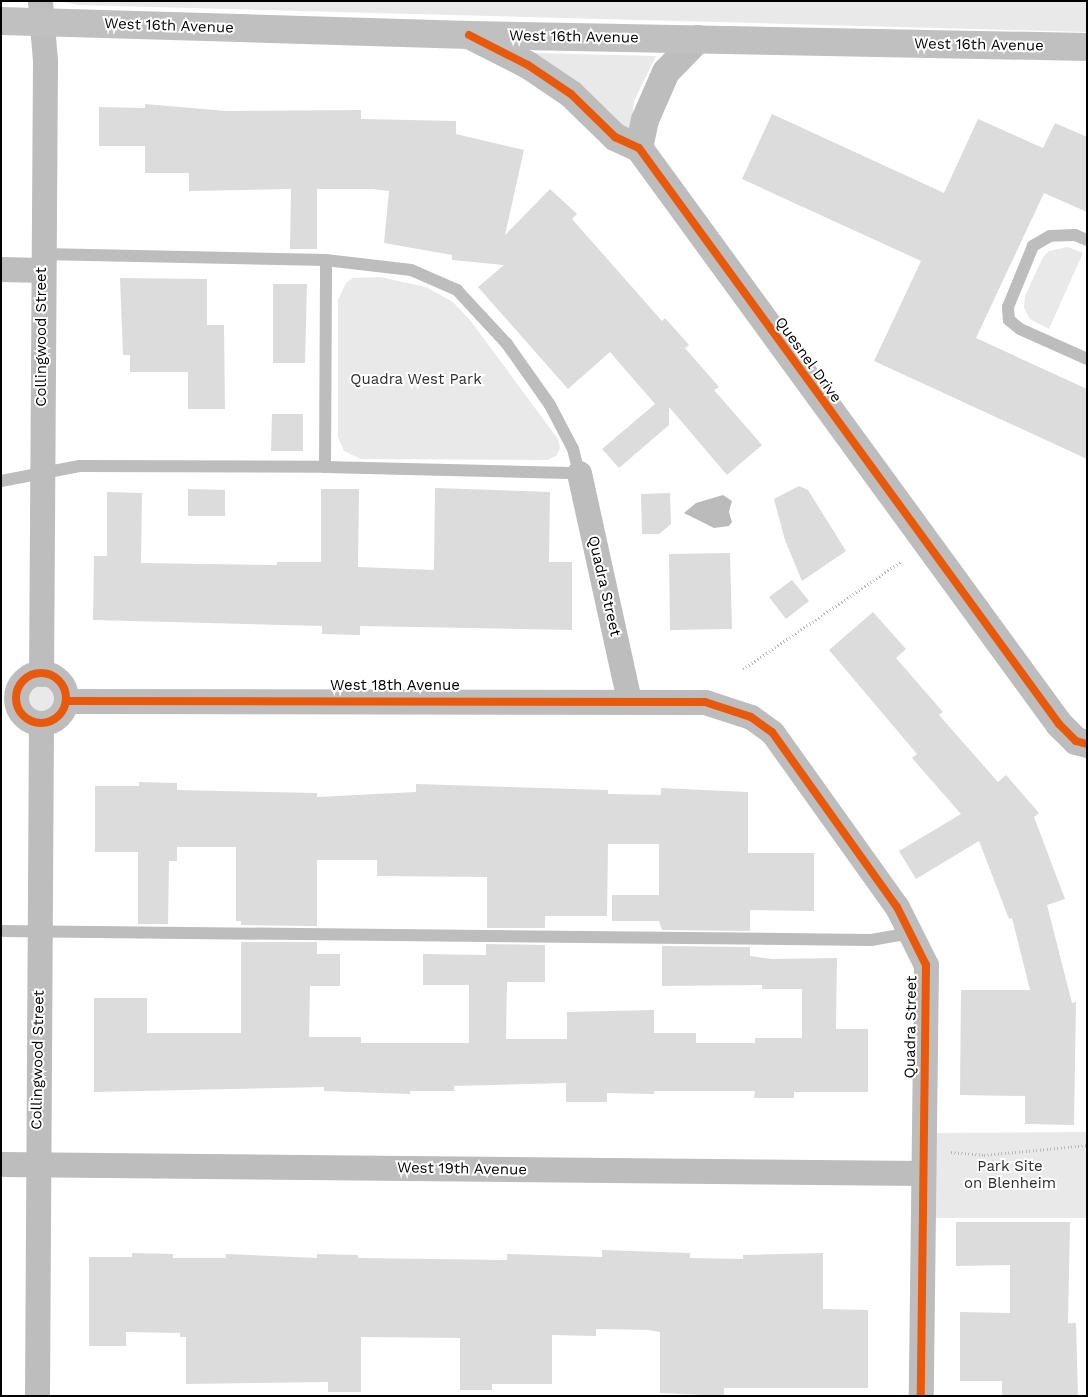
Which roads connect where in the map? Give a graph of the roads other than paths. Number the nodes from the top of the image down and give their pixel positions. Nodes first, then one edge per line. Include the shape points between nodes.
1 (40, 12) edge
2 (1, 21) edge
3 (469, 35) junction
4 (698, 40) junction
5 (1087, 47) edge
6 (639, 148) junction
7 (1087, 240) edge
8 (326, 260) junction
9 (42, 262) junction
10 (1, 269) edge
11 (1087, 359) edge
12 (325, 467) junction
13 (41, 474) junction
14 (579, 474) junction
15 (1, 481) edge
16 (41, 674) junction
17 (9, 700) edge
18 (66, 700) junction
19 (629, 700) junction
20 (724, 706) joint
21 (41, 723) junction
22 (1087, 744) edge
23 (1, 931) edge
24 (40, 931) junction
25 (910, 933) junction
26 (1, 1164) edge
27 (38, 1164) junction
28 (923, 1173) junction
29 (37, 1396) edge
30 (921, 1396) edge

1 - 2 main road, West 16th Avenue
1 - 3 main road, West 16th Avenue
1 - 9 street, Collingwood Street via 45,60
3 - 4 main road, West 16th Avenue
3 - 6 street, Quesnel Drive via 528,65 564,89 615,137
4 - 5 main road, West 16th Avenue
4 - 6 street via 666,72 645,120
6 - 22 street, Quesnel Drive via 1058,724 1076,741
7 - 11 lane via 1075,234 1050,236 1032,246 1010,294 1008,307 1009,320 1020,329
8 - 9 lane
8 - 12 lane
8 - 14 lane via 411,270 456,290 507,344 550,405 573,449
9 - 10 street
9 - 13 street, Collingwood Street
12 - 13 lane via 80,466
12 - 14 lane
13 - 15 lane
13 - 16 street, Collingwood Street
14 - 19 street, Quadra Street
16 - 17 street via 33,675 20,684
16 - 18 street via 56,679 65,692
17 - 21 street via 27,719
18 - 19 street, West 18th Avenue
18 - 21 street via 55,719
19 - 20 street, West 18th Avenue
20 - 25 street, Quadra Street via 751,716 772,732 897,907
21 - 24 street, Collingwood Street
23 - 24 lane
24 - 25 lane via 871,940
24 - 27 street, Collingwood Street
25 - 28 street, Quadra Street via 926,965
26 - 27 street, West 19th Avenue
27 - 28 street, West 19th Avenue
27 - 29 street, Collingwood Street
28 - 30 street, Quadra Street

